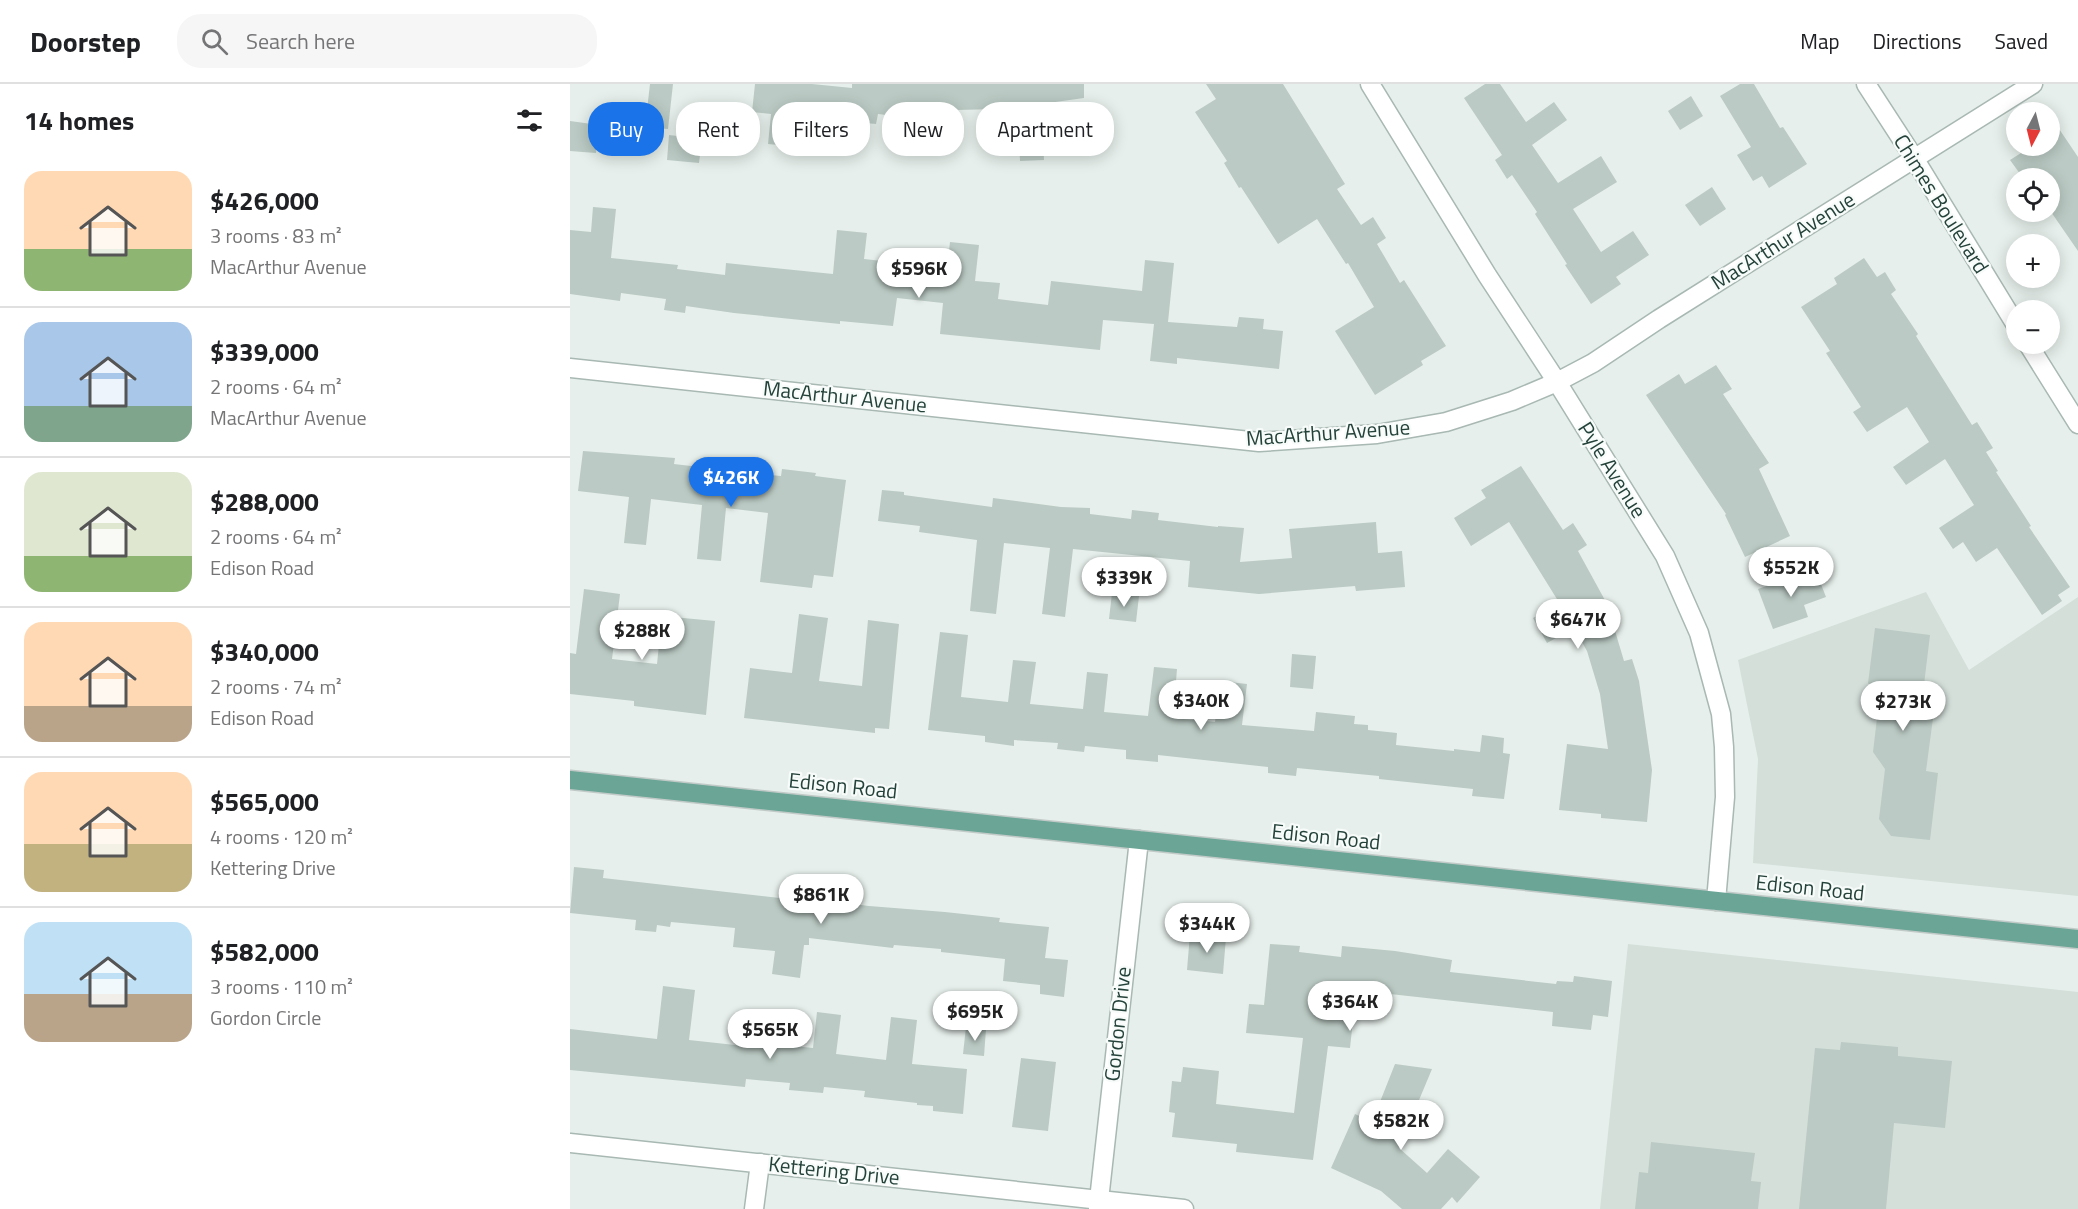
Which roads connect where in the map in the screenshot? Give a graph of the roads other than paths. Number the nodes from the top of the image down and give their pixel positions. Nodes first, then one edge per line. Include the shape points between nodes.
1 (1370, 84) edge
2 (1866, 84) edge
3 (2033, 84) edge
4 (1914, 158) junction
5 (2006, 309) edge
6 (2034, 354) edge
7 (570, 368) edge
8 (1557, 382) junction
9 (2078, 424) edge
10 (570, 780) edge
11 (1139, 840) junction
12 (1716, 901) junction
13 (2078, 939) edge
14 (570, 1143) edge
15 (759, 1163) junction
16 (1098, 1204) edge
17 (754, 1209) edge
18 (1184, 1209) edge

1 - 8 street, Pyle Avenue
2 - 4 street, Chimes Boulevard
3 - 4 street, MacArthur Avenue
4 - 5 street, Chimes Boulevard
4 - 8 street, MacArthur Avenue via 1593,363
6 - 9 street
7 - 8 street, MacArthur Avenue via 1259,442 1377,434 1446,422 1512,402
8 - 12 street, Pyle Avenue via 1665,556 1699,633 1721,714 1724,747 1725,797
10 - 11 main road, Edison Road
11 - 12 main road, Edison Road
11 - 16 street, Gordon Drive
12 - 13 main road, Edison Road
14 - 15 street, Kettering Drive
15 - 16 street, Kettering Drive
15 - 17 street
16 - 18 street, Kettering Drive

